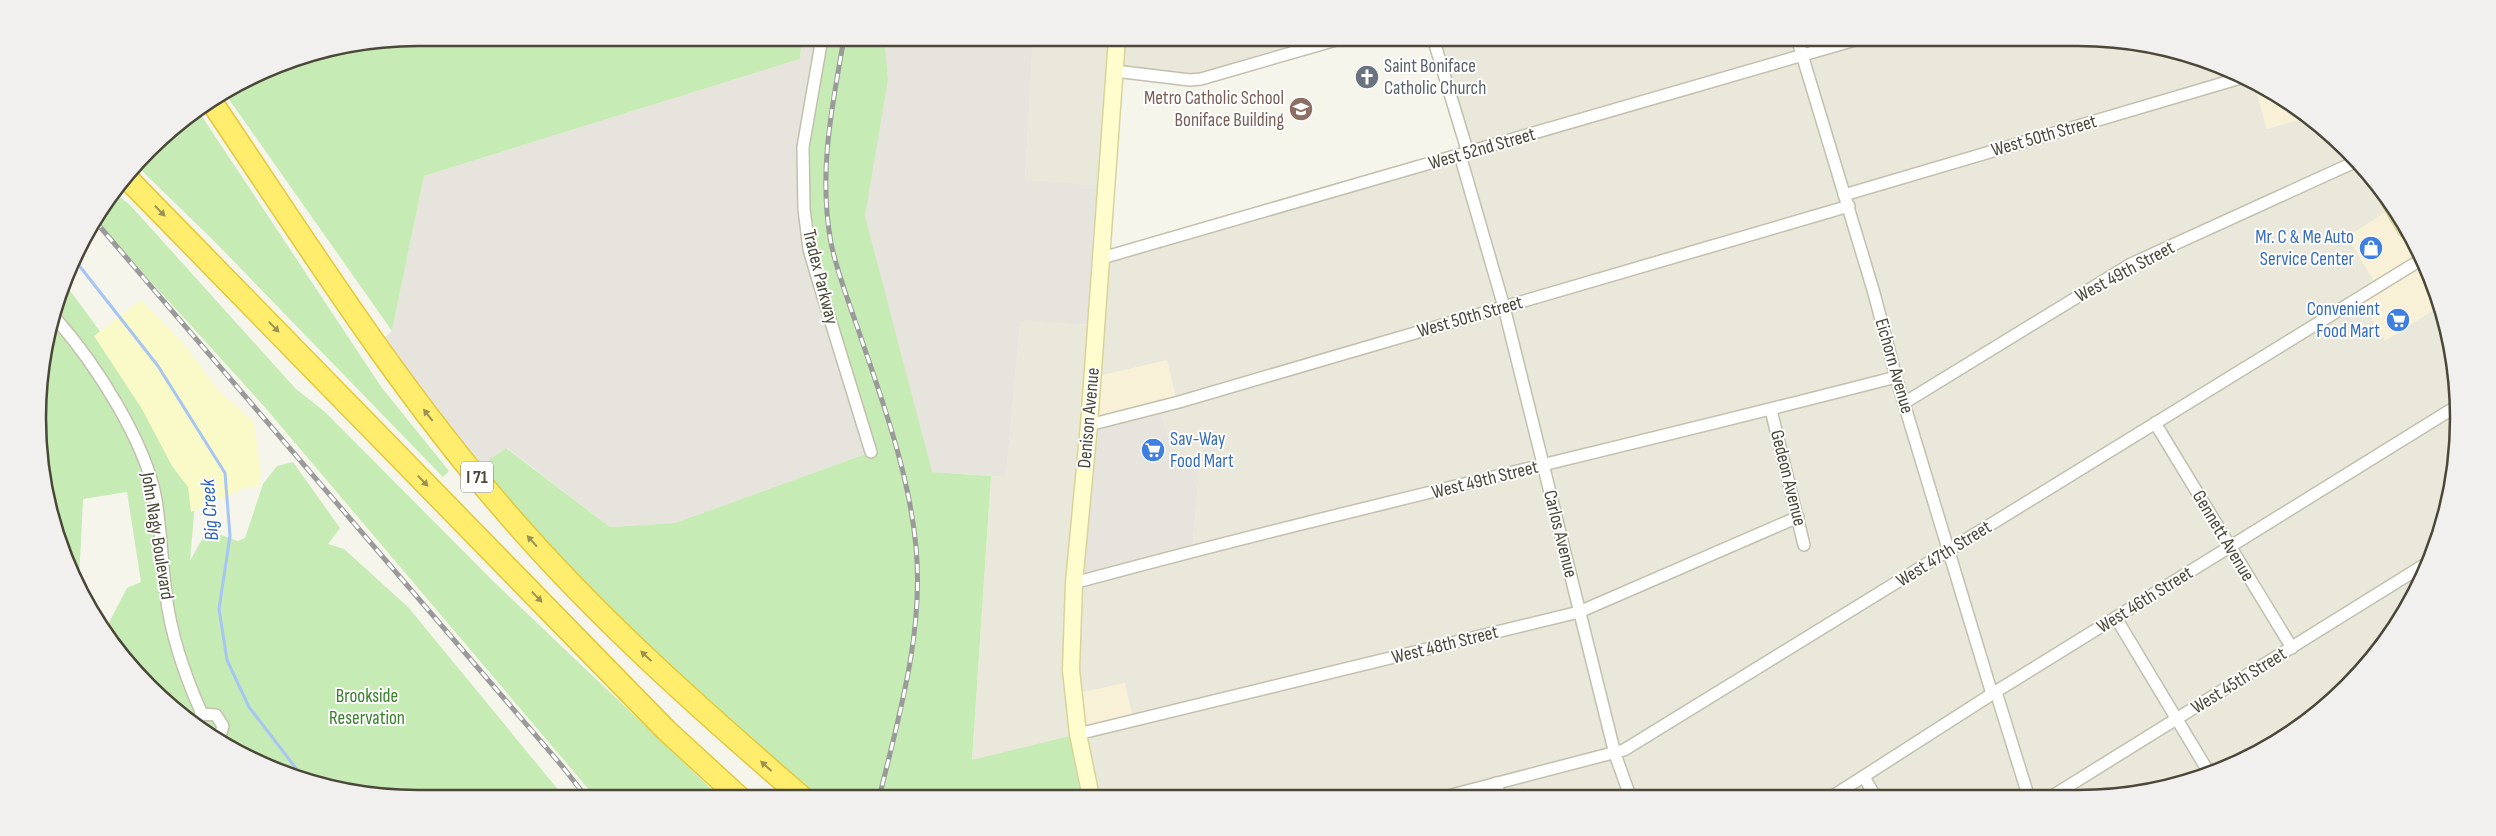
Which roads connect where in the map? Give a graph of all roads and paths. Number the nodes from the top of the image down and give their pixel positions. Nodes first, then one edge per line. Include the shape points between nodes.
1 (821, 46) edge
2 (1117, 46) edge
3 (1315, 46) edge
4 (1435, 46) edge
5 (1799, 46) edge
6 (1834, 46) edge
7 (1802, 55) junction
8 (1115, 72) junction
9 (2232, 81) edge
10 (215, 107) edge
11 (1464, 154) junction
12 (2349, 164) edge
13 (132, 182) edge
14 (1846, 200) junction
15 (1102, 258) junction
16 (2415, 263) edge
17 (1504, 307) junction
18 (59, 322) edge
19 (1896, 377) junction
20 (1904, 404) junction
21 (1770, 410) junction
22 (2450, 411) edge
23 (2155, 423) junction
24 (1089, 425) junction
25 (871, 452) dead end
26 (1543, 466) junction
27 (1798, 517) junction
28 (1804, 546) dead end
29 (2230, 548) junction
30 (1950, 552) junction
31 (2416, 571) edge
32 (1074, 583) junction
33 (1579, 612) junction
34 (2116, 618) junction
35 (563, 624) junction
36 (2292, 648) junction
37 (1994, 693) junction
38 (202, 714) junction
39 (199, 718) edge
40 (2177, 720) junction
41 (220, 733) edge
42 (1078, 734) junction
43 (1615, 754) junction
44 (2205, 767) edge
45 (1864, 777) junction
46 (1496, 784) junction
47 (731, 790) edge
48 (747, 790) edge
49 (793, 790) edge
50 (1090, 790) edge
51 (1470, 790) edge
52 (1498, 790) edge
53 (1628, 790) edge
54 (1843, 790) edge
55 (1872, 790) edge
56 (2026, 790) edge
57 (2062, 790) edge

1 - 25 street, Tradex Parkway via 803,147 804,209 809,249
2 - 8 main road, Denison Avenue
3 - 8 street via 1201,79
4 - 11 street, Carlos Avenue
5 - 7 street, Eichorn Avenue
6 - 7 street, West 52nd Street
7 - 11 street, West 52nd Street
7 - 14 street, Eichorn Avenue
8 - 15 main road, Denison Avenue
9 - 14 street, West 50th Street
49 -> 10 highway, I 71 via 612,623 505,511 386,361
11 - 15 street, West 52nd Street
11 - 17 street, Carlos Avenue
12 - 20 street, West 49th Street via 2131,264
13 -> 35 highway, I 71
14 - 17 street, West 50th Street
14 - 19 street, Eichorn Avenue
15 - 24 main road, Denison Avenue
16 - 23 street, West 47th Street
17 - 24 street, West 50th Street
17 - 26 street, Carlos Avenue
18 - 38 street, John Nagy Boulevard via 73,338 115,403 144,458 156,499 166,597 184,672
19 - 20 street, Eichorn Avenue
19 - 21 street, West 49th Street
20 - 30 street, Eichorn Avenue
21 - 26 street, West 49th Street
21 - 27 street, Gedeon Avenue
22 - 29 street, West 46th Street
23 - 29 street, Gennett Avenue
23 - 30 street, West 47th Street
24 - 32 main road, Denison Avenue
26 - 32 street, West 49th Street
26 - 33 street, Carlos Avenue
27 - 28 street, Gedeon Avenue
27 - 33 street, West 48th Street
29 - 34 street, West 46th Street
29 - 36 street, Gennett Avenue
30 - 37 street, Eichorn Avenue
30 - 43 street, West 47th Street
31 - 36 street, West 45th Street
32 - 42 main road, Denison Avenue via 1070,670
33 - 42 street, West 48th Street
33 - 43 street, Carlos Avenue
34 - 37 street, West 46th Street
34 - 40 street
35 - 47 highway via 671,735
35 - 48 highway, I 71
36 - 40 street, West 45th Street
37 - 45 street, West 46th Street
37 - 56 street, Eichorn Avenue
38 - 39 street
38 - 41 street via 211,713 219,718 223,726
40 - 44 street
40 - 57 street, West 45th Street
42 - 50 main road, Denison Avenue
43 - 46 street, West 47th Street
43 - 53 street, Carlos Avenue
45 - 54 street, West 46th Street
45 - 55 street
46 - 51 street, West 47th Street
46 - 52 street

